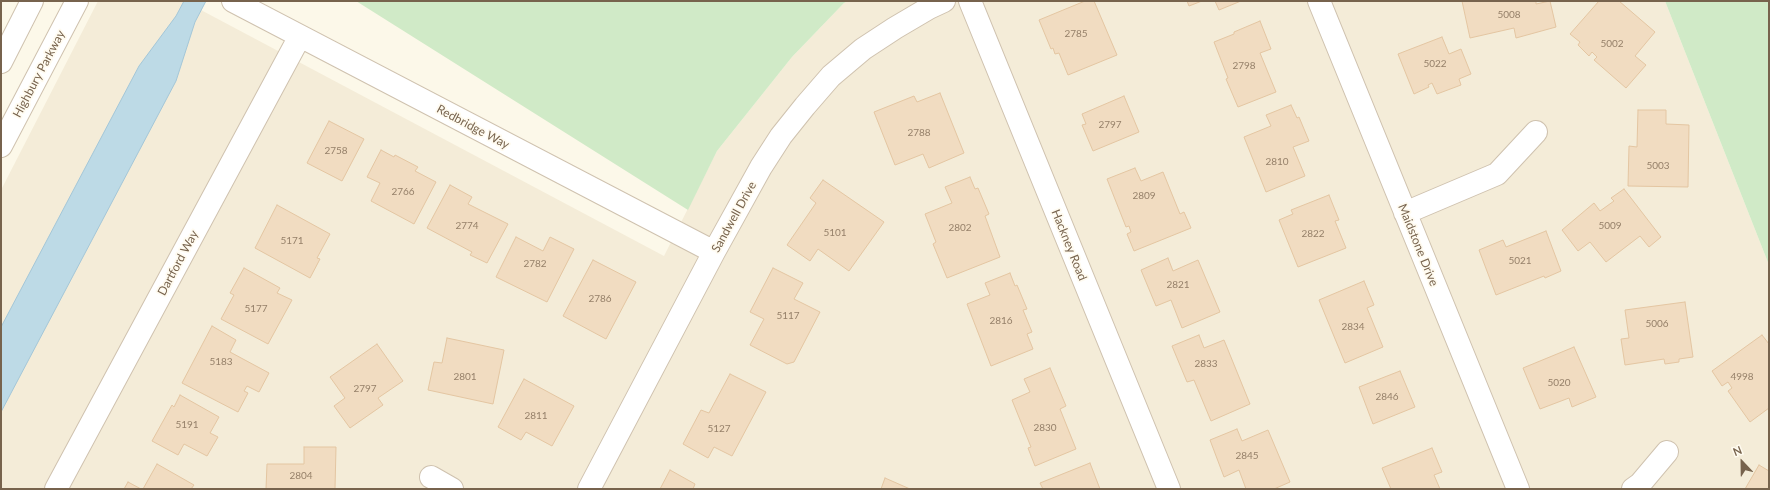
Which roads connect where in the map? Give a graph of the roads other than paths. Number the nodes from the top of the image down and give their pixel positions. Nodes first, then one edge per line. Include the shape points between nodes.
1 (32, 1) edge
2 (77, 1) edge
3 (233, 1) edge
4 (944, 1) edge
5 (970, 1) edge
6 (1319, 1) edge
7 (300, 36) junction
8 (1, 62) edge
9 (1536, 132) dead end
10 (1, 146) edge
11 (1406, 214) junction
12 (714, 252) junction
13 (1667, 452) dead end
14 (430, 477) dead end
15 (56, 489) edge
16 (452, 489) edge
17 (589, 489) edge
18 (1169, 489) edge
19 (1518, 489) edge
20 (1633, 489) edge

1 - 8 street
2 - 10 street, Highbury Parkway
3 - 7 street, Redbridge Way
4 - 12 street, Sandwell Drive via 863,49 831,76 781,136
5 - 18 street, Hackney Road
6 - 11 street, Maidstone Drive
7 - 12 street, Redbridge Way
7 - 15 street, Dartford Way
9 - 11 street via 1497,174
11 - 19 street, Maidstone Drive
12 - 17 street, Sandwell Drive
13 - 20 street
14 - 16 street

